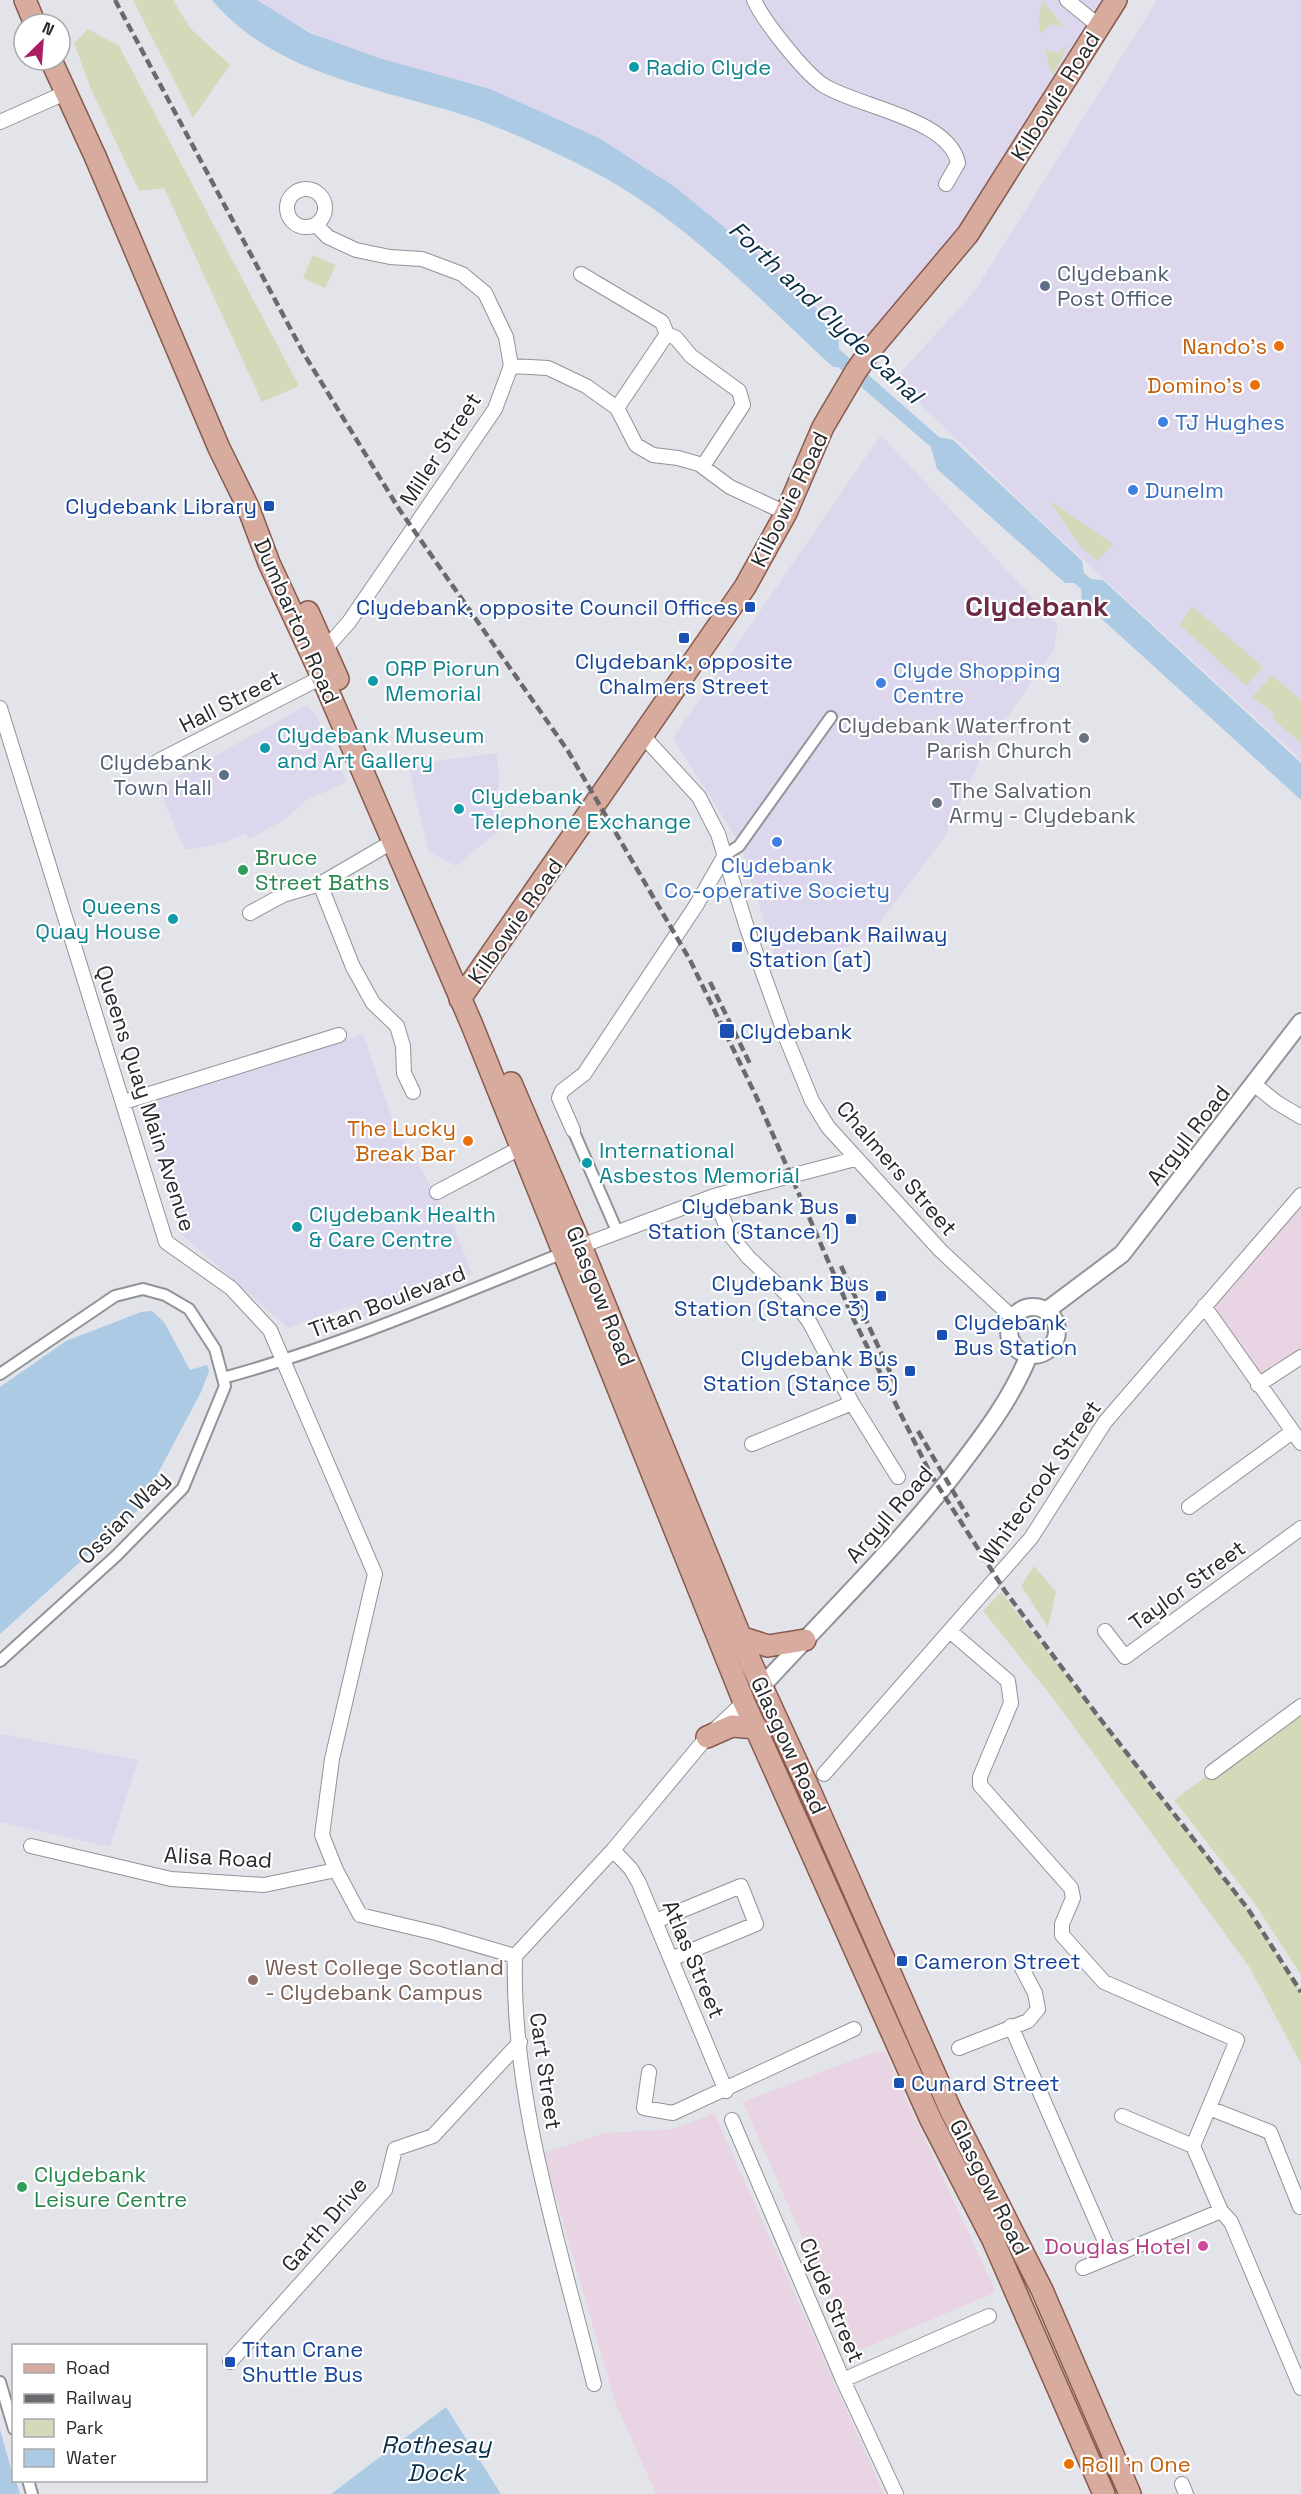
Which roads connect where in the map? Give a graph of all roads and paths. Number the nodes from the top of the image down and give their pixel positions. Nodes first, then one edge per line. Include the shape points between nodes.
1 (754, 0) edge
2 (1067, 0) edge
3 (1116, 0) edge
4 (1098, 26) junction
5 (56, 72) edge
6 (65, 93) junction
7 (0, 122) edge
8 (945, 184) dead end
9 (316, 225) dead end
10 (582, 274) dead end
11 (667, 334) junction
12 (511, 366) junction
13 (617, 408) junction
14 (702, 466) junction
15 (786, 513) junction
16 (318, 652) junction
17 (322, 677) junction
18 (0, 708) edge
19 (831, 717) dead end
20 (644, 736) junction
21 (158, 761) dead end
22 (392, 842) junction
23 (725, 855) junction
24 (320, 884) junction
25 (250, 913) dead end
26 (465, 992) junction
27 (1301, 1022) edge
28 (339, 1035) dead end
29 (1255, 1085) junction
30 (412, 1092) dead end
31 (124, 1102) junction
32 (1301, 1117) edge
33 (573, 1130) joint
34 (522, 1147) junction
35 (855, 1159) junction
36 (437, 1192) dead end
37 (1301, 1195) edge
38 (714, 1196) junction
39 (617, 1231) junction
40 (572, 1250) junction
41 (1204, 1306) junction
42 (1046, 1311) junction
43 (1013, 1318) junction
44 (1029, 1355) junction
45 (1301, 1357) edge
46 (283, 1362) junction
47 (0, 1374) edge
48 (223, 1378) junction
49 (1258, 1385) junction
50 (852, 1403) junction
51 (1292, 1431) junction
52 (1301, 1443) edge
53 (752, 1444) dead end
54 (898, 1477) dead end
55 (1189, 1506) dead end
56 (1301, 1528) edge
57 (1105, 1631) dead end
58 (951, 1632) junction
59 (740, 1637) junction
60 (806, 1640) junction
61 (0, 1661) edge
62 (762, 1686) junction
63 (744, 1702) junction
64 (1301, 1706) edge
65 (757, 1728) junction
66 (707, 1737) junction
67 (1212, 1772) dead end
68 (824, 1774) joint
69 (810, 1791) junction
70 (31, 1846) dead end
71 (613, 1850) junction
72 (336, 1870) junction
73 (656, 1921) junction
74 (515, 1956) junction
75 (671, 1959) junction
76 (1022, 1968) dead end
77 (1011, 2026) junction
78 (854, 2030) dead end
79 (519, 2042) junction
80 (959, 2048) dead end
81 (649, 2072) dead end
82 (726, 2091) junction
83 (1209, 2108) junction
84 (1122, 2116) dead end
85 (732, 2120) dead end
86 (1193, 2146) junction
87 (1300, 2207) edge
88 (1221, 2211) junction
89 (1111, 2255) junction
90 (1083, 2268) dead end
91 (989, 2316) dead end
92 (230, 2362) dead end
93 (843, 2380) junction
94 (0, 2382) edge
95 (594, 2384) dead end
96 (1301, 2388) edge
97 (12, 2422) edge
98 (896, 2494) edge
99 (1104, 2494) edge
100 (1130, 2494) edge

1 - 8 street via 768,24 822,84 920,124 944,141 958,163
2 - 4 street
3 - 4 main road, Kilbowie Road
4 - 15 main road, Kilbowie Road via 968,234 873,347 823,427
5 - 6 main road, Dumbarton Road
6 - 7 street
6 - 16 main road, Dumbarton Road via 248,507 269,563
9 - 12 street via 328,237 356,250 422,259 462,274 485,293 506,337
10 - 11 street via 662,322
11 - 13 street
11 - 14 street via 739,392 742,401
12 - 13 street via 548,368
12 - 16 street, Miller Street via 495,409 349,622
13 - 14 street via 636,445 653,455
14 - 15 street via 730,487
15 - 20 main road, Kilbowie Road via 745,587
16 - 17 main road, Dumbarton Road
16 - 26 main road, Dumbarton Road
17 - 21 street, Hall Street
17 - 22 main road, Dumbarton Road
18 - 31 street, Queens Quay Main Avenue
19 - 23 street via 740,846
20 - 23 street, Chalmers Street via 699,796
20 - 26 main road, Kilbowie Road
22 - 24 street
22 - 26 main road, Dumbarton Road
23 - 33 street via 584,1074 562,1091 559,1098
23 - 35 street, Chalmers Street via 765,981 812,1101
24 - 25 street via 283,895
24 - 30 street via 353,967 373,1003 396,1026 403,1046 404,1073
26 - 34 main road, Glasgow Road
26 - 40 main road, Glasgow Road
27 - 29 street, Argyll Road
28 - 31 street
29 - 32 street
29 - 42 street, Argyll Road via 1122,1254
31 - 46 street, Queens Quay Main Avenue via 166,1242 231,1288 270,1330
33 - 39 street
34 - 36 street
34 - 40 main road, Glasgow Road
35 - 38 street
35 - 43 street, Chalmers Street via 940,1250
37 - 41 street, Whitecrook Street
38 - 39 street
38 - 50 street via 730,1235 810,1323
39 - 40 street
40 - 46 street, Titan Boulevard
40 - 59 main road, Glasgow Road
40 - 63 main road, Glasgow Road
41 - 49 street
41 - 58 street, Whitecrook Street via 1105,1422 1031,1538
42 - 43 street via 1028,1308
42 - 44 street via 1056,1326 1053,1344 1047,1351
43 - 44 street via 1009,1336 1020,1352
44 - 60 street, Argyll Road via 997,1417 960,1466 917,1520
45 - 49 street
46 - 48 street, Titan Boulevard
46 - 72 street, Queens Quay Main Avenue via 375,1574 330,1770 322,1835
47 - 48 street, Ossian Way via 115,1296 143,1288 189,1309 215,1349
48 - 61 street, Ossian Way via 225,1386 183,1488 116,1556
49 - 51 street
50 - 53 street
50 - 54 street
51 - 52 street
51 - 55 street
56 - 57 street, Taylor Street via 1125,1657
58 - 68 street, Whitecrook Street
58 - 83 street via 1008,1681 1011,1703 980,1785 1071,1888 1073,1898 1062,1924 1062,1935 1069,1945 1104,1982 1237,2040
59 - 60 main road via 768,1646
59 - 62 main road, Glasgow Road
60 - 62 street, Argyll Road
62 - 63 main road
62 - 69 main road, Glasgow Road
63 - 65 main road, Glasgow Road
63 - 66 street
64 - 67 street
65 - 66 main road via 732,1726
65 - 99 main road, Glasgow Road via 883,2016 993,2240
66 - 71 street
68 - 69 street, Whitecrook Street
69 - 100 main road, Glasgow Road via 938,2081 1042,2290
70 - 72 street, Alisa Road via 171,1879 264,1885
71 - 73 street, Atlas Street via 631,1869
71 - 74 street
72 - 74 street via 360,1915
73 - 75 street, Atlas Street
73 - 75 street via 741,1886 756,1924
74 - 79 street, Cart Street
75 - 82 street, Atlas Street
76 - 77 street via 1035,1993 1038,2009 1028,2021
77 - 80 street
77 - 89 street
78 - 82 street
79 - 92 street, Garth Drive via 434,2136 395,2149 385,2190
79 - 95 street, Cart Street via 528,2115
81 - 82 street via 644,2108 652,2110 673,2113
83 - 86 street
83 - 87 street via 1270,2132
84 - 86 street
85 - 93 street, Clyde Street
86 - 88 street
88 - 89 street
88 - 96 street via 1231,2222
89 - 90 street
91 - 93 street
93 - 98 street, Clyde Street
94 - 97 street

